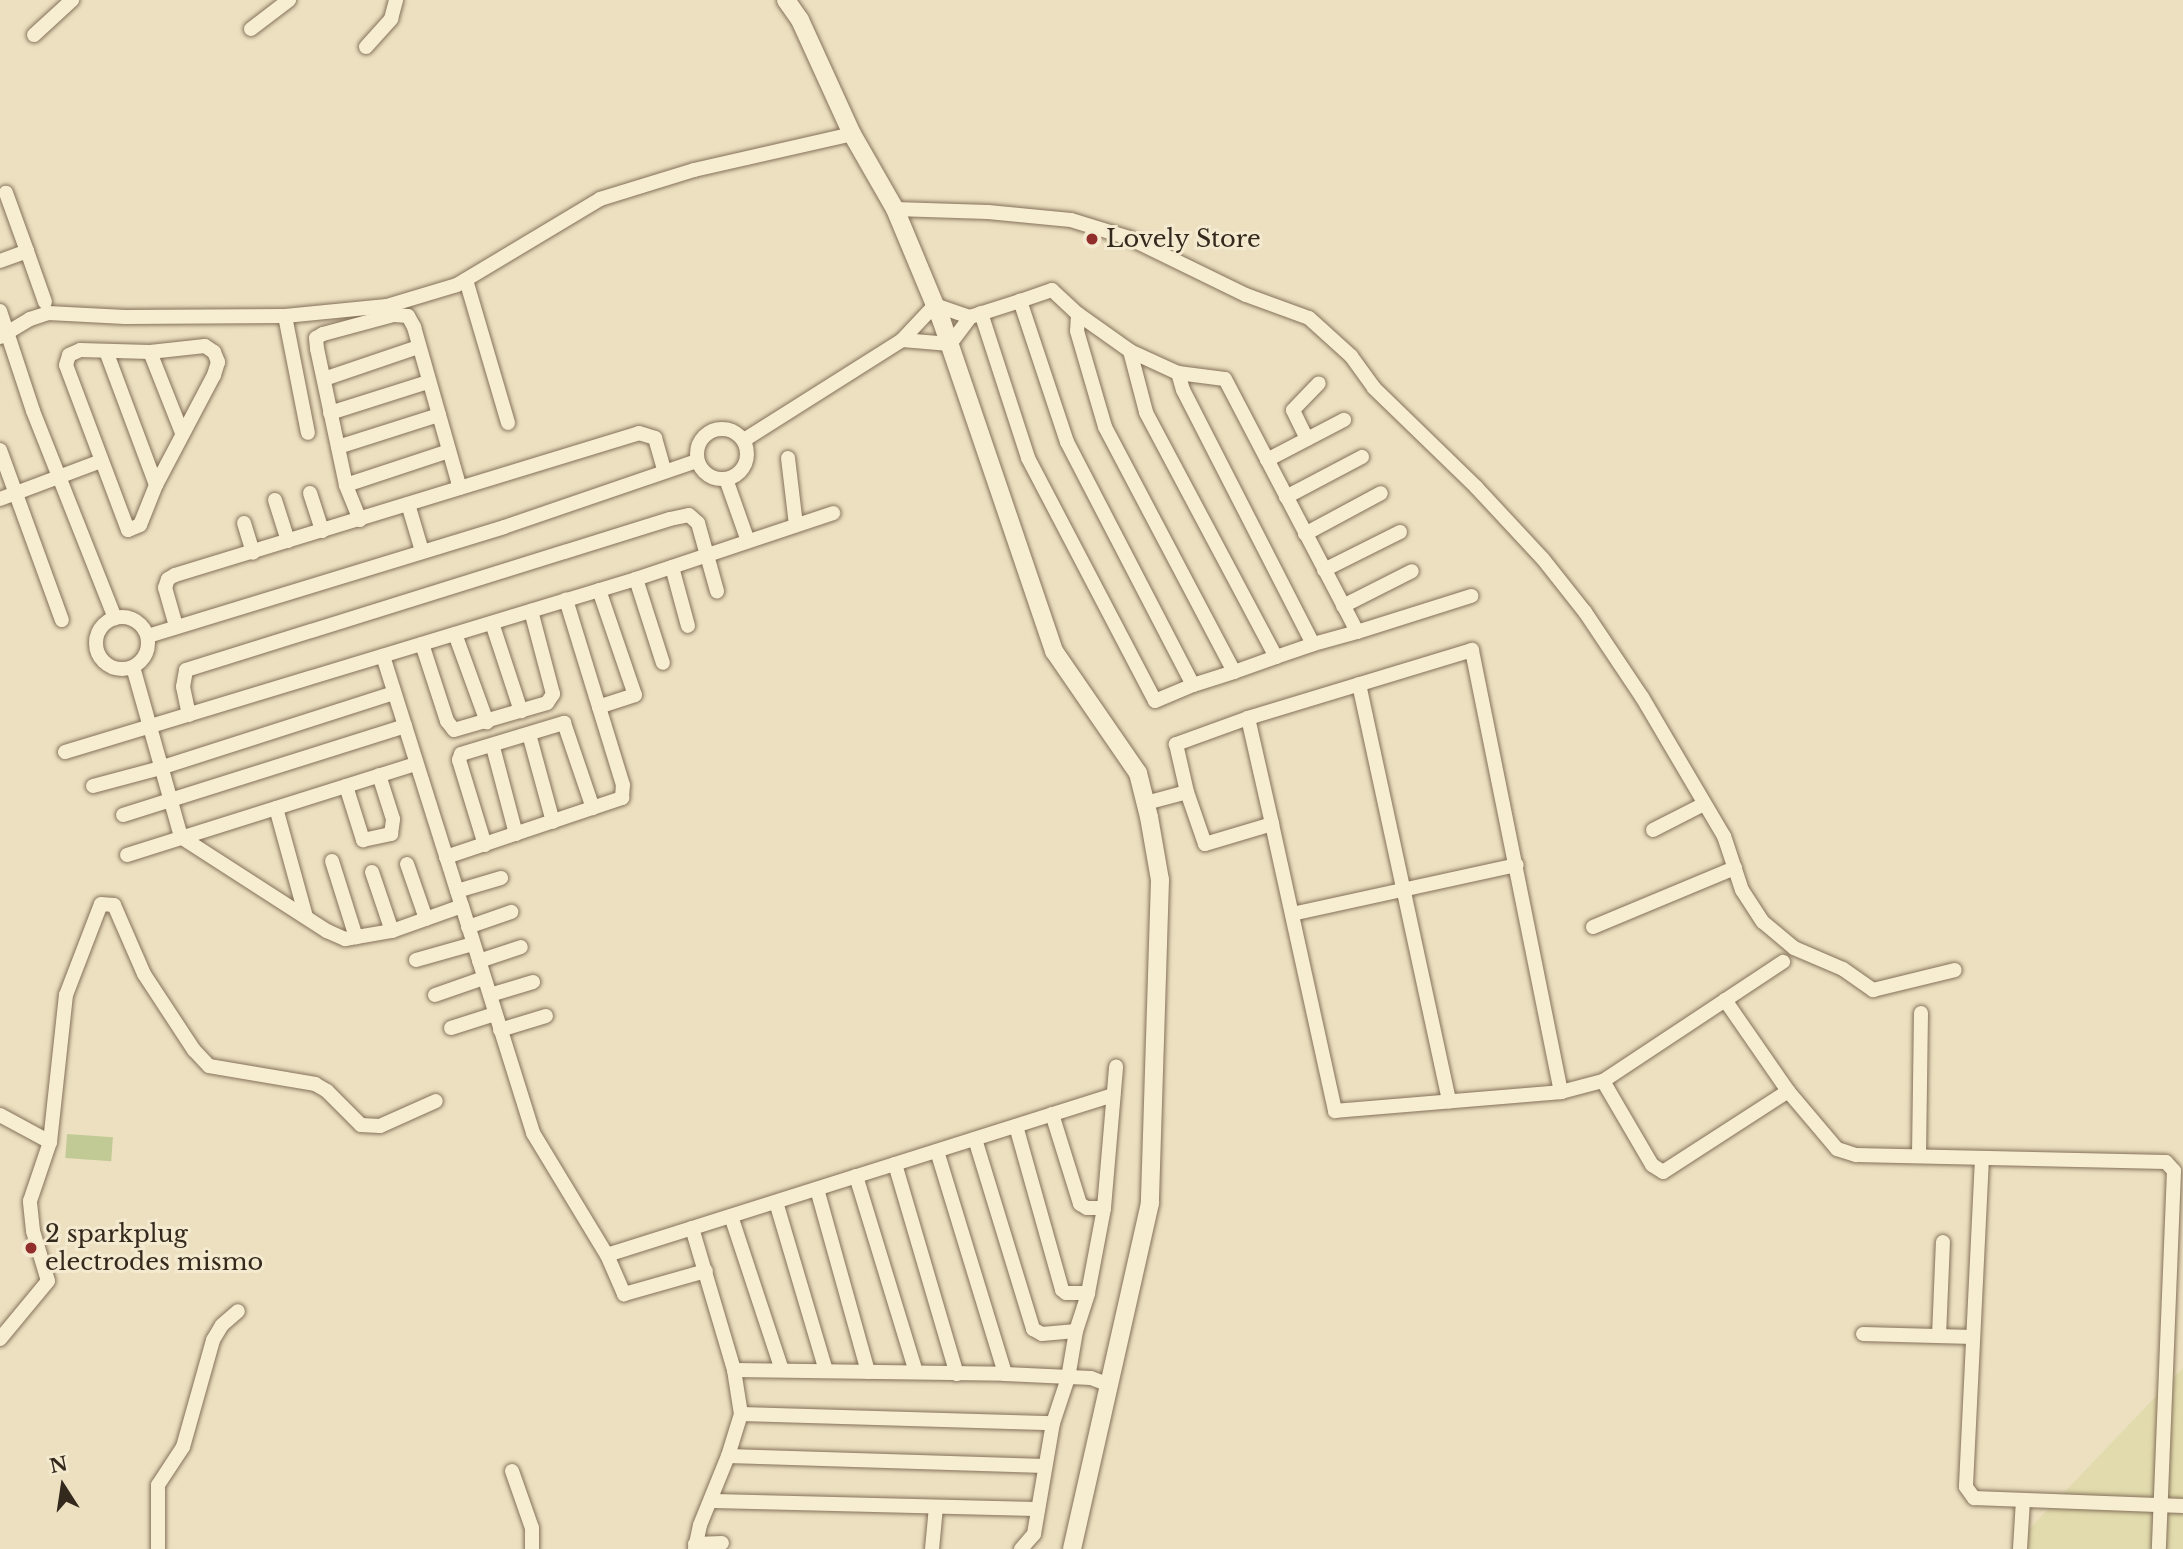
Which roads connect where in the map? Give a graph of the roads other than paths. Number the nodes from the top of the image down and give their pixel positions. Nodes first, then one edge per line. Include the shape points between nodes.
1 (72, 0) edge
2 (289, 0) edge
3 (396, 0) edge
4 (786, 0) edge
5 (251, 29) dead end
6 (34, 35) dead end
7 (366, 47) dead end
8 (852, 134) junction
9 (6, 193) dead end
10 (895, 209) junction
11 (27, 251) junction
12 (0, 261) edge
13 (466, 280) junction
14 (45, 302) dead end
15 (1020, 302) junction
16 (935, 305) junction
17 (0, 311) edge
18 (1078, 314) junction
19 (975, 315) junction
20 (285, 316) junction
21 (4, 336) edge
22 (902, 340) junction
23 (950, 344) junction
24 (418, 347) junction
25 (106, 351) junction
26 (1130, 351) junction
27 (150, 352) junction
28 (1178, 373) junction
29 (324, 379) junction
30 (428, 382) junction
31 (1319, 383) dead end
32 (330, 413) junction
33 (439, 415) junction
34 (1344, 420) dead end
35 (508, 423) dead end
36 (182, 433) junction
37 (308, 433) dead end
38 (1307, 439) junction
39 (744, 440) junction
40 (338, 447) junction
41 (0, 450) edge
42 (449, 451) junction
43 (1362, 457) dead end
44 (788, 458) dead end
45 (1267, 460) junction
46 (101, 461) junction
47 (697, 461) junction
48 (665, 472) junction
49 (60, 478) junction
50 (726, 479) junction
51 (156, 485) junction
52 (346, 485) junction
53 (460, 488) junction
54 (15, 493) junction
55 (1381, 493) dead end
56 (310, 494) dead end
57 (1286, 497) junction
58 (0, 499) edge
59 (275, 500) dead end
60 (408, 504) junction
61 (833, 513) dead end
62 (360, 520) junction
63 (244, 523) dead end
64 (796, 525) junction
65 (322, 531) junction
66 (1400, 532) dead end
67 (1306, 534) junction
68 (288, 541) junction
69 (748, 541) junction
70 (422, 551) junction
71 (253, 552) junction
72 (707, 554) junction
73 (672, 567) junction
74 (1324, 570) junction
75 (1412, 571) dead end
76 (636, 579) junction
77 (599, 590) junction
78 (717, 591) dead end
79 (1471, 596) dead end
80 (566, 600) junction
81 (1343, 606) junction
82 (531, 611) junction
83 (115, 618) junction
84 (61, 620) dead end
85 (492, 623) junction
86 (176, 626) junction
87 (688, 626) dead end
88 (1357, 632) junction
89 (455, 634) junction
90 (148, 636) junction
91 (422, 644) junction
92 (1313, 644) junction
93 (383, 656) junction
94 (1276, 657) junction
95 (663, 663) dead end
96 (133, 667) junction
97 (1234, 672) junction
98 (1359, 684) junction
99 (1193, 685) junction
100 (394, 694) junction
101 (599, 707) junction
102 (521, 711) junction
103 (190, 715) junction
104 (1248, 718) junction
105 (487, 722) junction
106 (405, 726) junction
107 (149, 727) junction
108 (529, 734) junction
109 (493, 747) junction
110 (65, 752) dead end
111 (415, 764) junction
112 (160, 768) junction
113 (379, 775) junction
114 (93, 786) dead end
115 (346, 786) junction
116 (1187, 792) junction
117 (169, 800) junction
118 (1146, 803) junction
119 (1704, 804) junction
120 (276, 808) junction
121 (593, 808) junction
122 (123, 815) dead end
123 (553, 822) junction
124 (1272, 824) junction
125 (1653, 830) dead end
126 (516, 834) junction
127 (181, 837) junction
128 (485, 845) junction
129 (127, 855) dead end
130 (446, 857) junction
131 (331, 861) dead end
132 (407, 864) dead end
133 (1517, 865) junction
134 (1735, 868) junction
135 (372, 872) dead end
136 (501, 878) dead end
137 (1403, 890) junction
138 (457, 891) junction
139 (462, 906) junction
140 (512, 912) dead end
141 (1292, 914) junction
142 (306, 917) junction
143 (426, 919) junction
144 (468, 927) junction
145 (1593, 928) dead end
146 (392, 931) junction
147 (356, 937) junction
148 (473, 944) junction
149 (522, 947) dead end
150 (416, 960) dead end
151 (479, 961) junction
152 (1783, 962) dead end
153 (1955, 971) dead end
154 (484, 978) junction
155 (533, 982) dead end
156 (435, 995) dead end
157 (489, 995) junction
158 (1725, 1000) junction
159 (1921, 1013) dead end
160 (495, 1014) junction
161 (546, 1016) dead end
162 (451, 1028) dead end
163 (500, 1030) junction
164 (1116, 1067) dead end
165 (1603, 1081) junction
166 (1561, 1091) junction
167 (1788, 1091) junction
168 (1113, 1095) junction
169 (436, 1101) dead end
170 (1449, 1101) junction
171 (1052, 1114) junction
172 (0, 1115) edge
173 (1016, 1126) junction
174 (975, 1139) junction
175 (50, 1142) junction
176 (937, 1151) junction
177 (1919, 1156) junction
178 (1982, 1158) junction
179 (895, 1164) junction
180 (856, 1176) junction
181 (817, 1189) junction
182 (776, 1202) junction
183 (1104, 1208) junction
184 (731, 1216) junction
185 (692, 1228) junction
186 (1943, 1242) dead end
187 (607, 1255) junction
188 (706, 1270) junction
189 (2176, 1275) edge
190 (1087, 1293) junction
191 (238, 1311) dead end
192 (1076, 1331) junction
193 (1863, 1334) dead end
194 (1939, 1336) junction
195 (1973, 1336) junction
196 (0, 1339) edge
197 (734, 1370) junction
198 (782, 1370) junction
199 (826, 1371) junction
200 (868, 1372) junction
201 (916, 1372) junction
202 (957, 1374) junction
203 (1005, 1374) junction
204 (1068, 1378) junction
205 (1109, 1385) junction
206 (741, 1414) junction
207 (1053, 1423) junction
208 (728, 1456) junction
209 (1045, 1466) junction
210 (512, 1471) dead end
211 (2022, 1500) junction
212 (711, 1501) junction
213 (2161, 1505) junction
214 (2183, 1506) edge
215 (936, 1507) junction
216 (1038, 1508) junction
217 (722, 1543) dead end
218 (695, 1547) edge
219 (158, 1549) edge
220 (532, 1549) edge
221 (932, 1549) edge
222 (1021, 1549) edge
223 (1072, 1549) edge
224 (2020, 1549) edge
225 (2159, 1549) edge

1 - 6 street
2 - 5 street
3 - 7 street via 391,19
4 - 8 street via 800,20
8 - 10 street
8 - 13 street via 694,170 600,199
9 - 11 street
10 - 16 street
10 - 119 street via 1071,220 1129,238 1245,295 1309,318 1351,356 1374,388 1543,559 1642,697
11 - 12 street
11 - 14 street
13 - 20 street via 387,306
13 - 35 street
15 - 18 street via 1052,290
15 - 19 street
15 - 99 street via 1067,442
16 - 19 street
16 - 22 street
16 - 23 street
17 - 21 street
18 - 26 street
18 - 97 street via 1077,331 1105,427
19 - 23 street
19 - 99 street via 1028,458 1155,701
20 - 21 street via 48,313
20 - 37 street
21 - 49 street
22 - 23 street
22 - 39 street
23 - 118 street via 1054,651 1138,773
24 - 29 street
24 - 29 street via 408,316 394,315 323,334 316,338
24 - 30 street
25 - 27 street
25 - 46 street via 80,350 69,355 66,365
25 - 51 street
26 - 28 street
26 - 94 street via 1146,412
27 - 36 street
27 - 36 street via 205,346 218,362
28 - 45 street via 1225,379
28 - 92 street
29 - 32 street
30 - 32 street
30 - 33 street
31 - 38 street via 1293,410
32 - 40 street
33 - 40 street
33 - 42 street
34 - 38 street
36 - 51 street
38 - 45 street
39 - 47 street via 723,428 711,430 696,449
39 - 50 street via 745,464
40 - 52 street
41 - 54 street
42 - 52 street
42 - 53 street
43 - 57 street
44 - 64 street
45 - 57 street
46 - 49 street
46 - 51 street via 128,530 139,526
47 - 48 street
47 - 50 street via 703,472
48 - 53 street via 655,438 639,433
48 - 70 street
49 - 54 street
49 - 83 street
50 - 69 street
52 - 62 street
53 - 60 street
54 - 58 street
54 - 84 street
55 - 67 street
56 - 65 street
57 - 67 street
59 - 68 street
60 - 62 street
60 - 70 street
61 - 64 street
62 - 65 street
63 - 71 street
64 - 69 street
65 - 68 street
66 - 74 street
67 - 74 street
68 - 71 street
69 - 72 street
70 - 86 street
71 - 86 street via 167,579 165,588
72 - 73 street
72 - 78 street
72 - 103 street via 694,518 689,515 657,523 186,670 183,687
73 - 76 street
73 - 87 street
74 - 81 street
75 - 81 street
76 - 77 street
76 - 95 street
77 - 80 street
77 - 101 street via 635,695
79 - 88 street
80 - 82 street
80 - 101 street
81 - 88 street
82 - 85 street
82 - 102 street via 553,694 547,703
83 - 90 street via 135,620
83 - 96 street via 97,634 100,657 109,666
85 - 89 street
85 - 102 street
86 - 90 street
88 - 92 street
89 - 91 street
89 - 105 street
90 - 96 street via 143,660
91 - 93 street
91 - 105 street via 454,730
92 - 94 street
93 - 100 street
93 - 103 street
94 - 97 street
96 - 107 street
97 - 99 street
98 - 104 street
98 - 133 street via 1472,650
98 - 137 street
100 - 106 street
100 - 112 street
101 - 121 street via 624,793 619,800
102 - 105 street
103 - 107 street
104 - 116 street via 1176,744
104 - 124 street
106 - 111 street
106 - 117 street
107 - 110 street
107 - 112 street
108 - 109 street
108 - 121 street via 564,723
108 - 123 street
109 - 126 street
109 - 128 street via 459,756
111 - 113 street
111 - 130 street
112 - 114 street
112 - 117 street
113 - 115 street
113 - 115 street via 393,819 391,834 363,840
115 - 120 street
116 - 118 street
116 - 124 street via 1205,844
117 - 122 street
117 - 127 street
118 - 205 street via 1160,880 1150,1203
119 - 125 street
119 - 134 street via 1724,836
120 - 127 street
120 - 142 street
121 - 123 street
123 - 126 street
124 - 141 street
126 - 128 street
127 - 129 street
127 - 142 street
128 - 130 street
130 - 138 street
131 - 147 street
132 - 143 street
133 - 137 street
133 - 166 street
134 - 145 street
134 - 153 street via 1742,890 1775,934 1794,948 1843,969 1872,990
135 - 146 street
136 - 138 street
137 - 141 street
137 - 170 street
138 - 139 street
139 - 143 street
139 - 144 street
140 - 144 street
141 - 170 street via 1335,1111
142 - 147 street via 345,939
143 - 146 street
144 - 148 street
146 - 147 street
148 - 150 street
148 - 151 street
149 - 151 street
151 - 154 street
152 - 158 street
154 - 156 street
154 - 157 street
155 - 157 street
157 - 160 street
158 - 165 street
158 - 167 street
159 - 177 street
160 - 162 street
160 - 163 street
161 - 163 street
163 - 187 street via 533,1133
164 - 168 street
165 - 166 street
165 - 167 street via 1652,1165 1663,1172
166 - 170 street
167 - 177 street via 1837,1149 1856,1155
168 - 171 street
168 - 183 street
169 - 175 street via 380,1126 361,1125 315,1084 209,1066 144,974 114,905 101,904 66,995
171 - 173 street
171 - 183 street via 1080,1203
172 - 175 street
173 - 174 street
173 - 190 street via 1062,1290
174 - 176 street
174 - 192 street via 1033,1329 1042,1334
175 - 196 street via 30,1201 33,1231 48,1281
176 - 179 street
176 - 203 street
177 - 178 street
178 - 189 street via 2166,1162 2174,1171
178 - 195 street
179 - 180 street
179 - 202 street
180 - 181 street
180 - 201 street
181 - 182 street
181 - 200 street
182 - 184 street
182 - 199 street
183 - 190 street
184 - 185 street
184 - 198 street
185 - 187 street
185 - 188 street
186 - 194 street
187 - 188 street via 625,1294
188 - 197 street
189 - 213 street
190 - 192 street
191 - 219 street via 213,1340 183,1447 158,1485
192 - 204 street
193 - 194 street
194 - 195 street
195 - 211 street via 1966,1487 1974,1498
197 - 198 street
197 - 206 street
198 - 199 street
199 - 200 street
200 - 201 street
201 - 202 street
202 - 203 street
203 - 204 street
204 - 205 street via 1091,1378
204 - 207 street
205 - 223 street
206 - 207 street
206 - 208 street
207 - 209 street
208 - 209 street
208 - 212 street
209 - 216 street
210 - 220 street via 532,1528
211 - 213 street
211 - 224 street
212 - 215 street
212 - 218 street
213 - 214 street
213 - 225 street
215 - 216 street
215 - 221 street
216 - 222 street via 1034,1534
217 - 218 street

